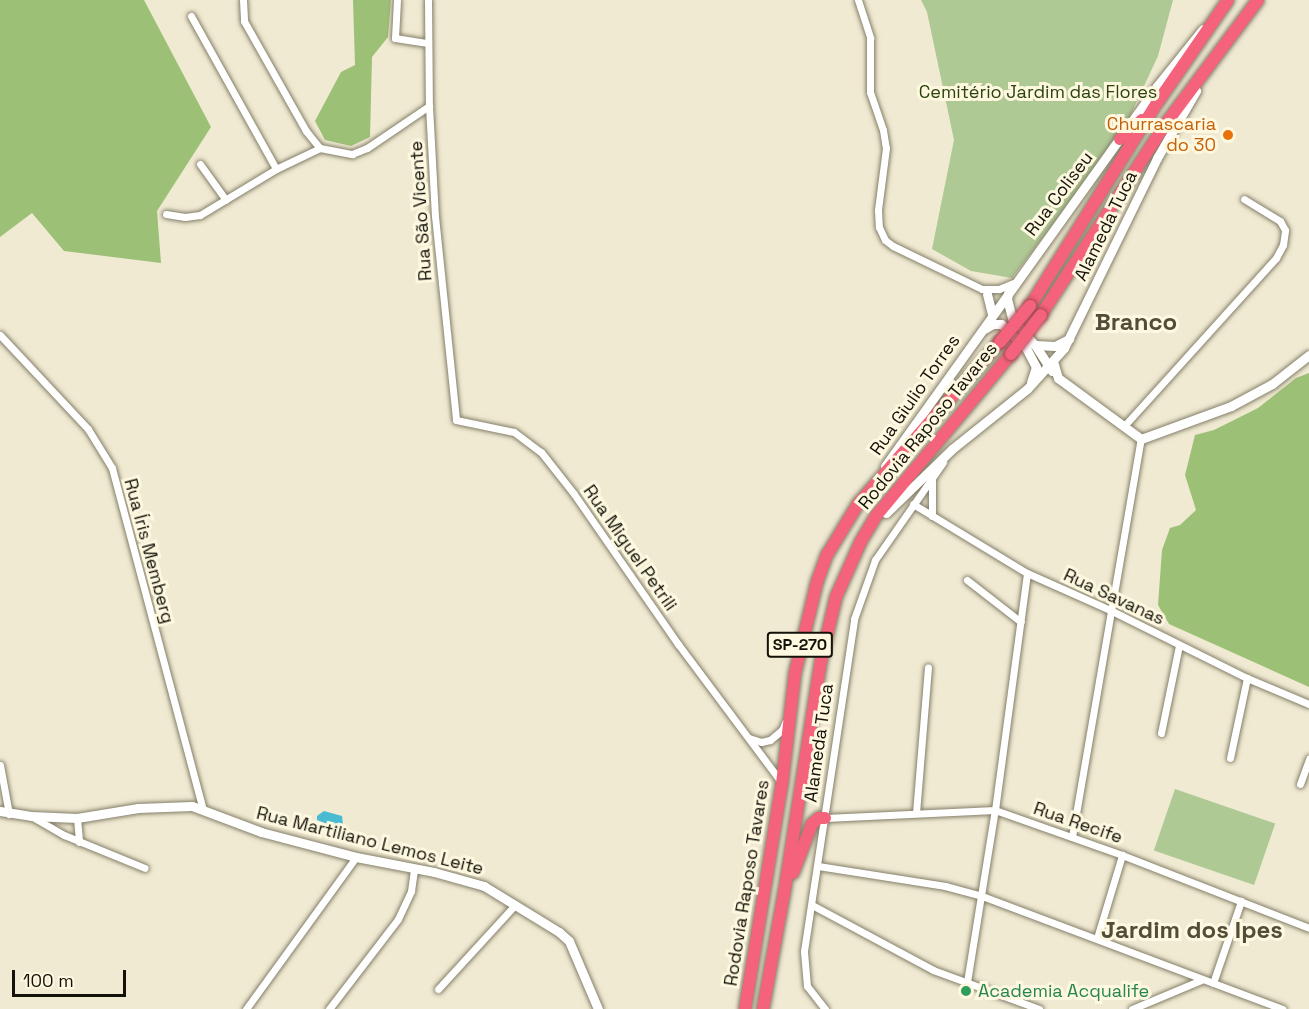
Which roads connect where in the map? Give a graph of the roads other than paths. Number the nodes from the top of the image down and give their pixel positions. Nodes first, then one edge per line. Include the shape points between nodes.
1 (243, 0) edge
2 (397, 0) edge
3 (428, 0) edge
4 (858, 0) edge
5 (1228, 0) edge
6 (1258, 0) edge
7 (191, 16) dead end
8 (1213, 19) junction
9 (428, 43) junction
10 (1210, 67) junction
11 (429, 106) junction
12 (1152, 111) junction
13 (1120, 139) junction
14 (320, 148) junction
15 (200, 164) dead end
16 (276, 170) junction
17 (1244, 199) dead end
18 (226, 200) junction
19 (166, 214) dead end
20 (1011, 287) junction
21 (985, 291) junction
22 (998, 304) junction
23 (992, 314) junction
24 (1012, 318) junction
25 (979, 333) junction
26 (0, 335) edge
27 (1069, 339) junction
28 (1035, 345) junction
29 (1309, 355) edge
30 (1051, 364) junction
31 (1038, 378) junction
32 (1058, 378) junction
33 (1027, 389) junction
34 (456, 420) joint
35 (1125, 425) junction
36 (1141, 439) junction
37 (952, 449) junction
38 (932, 478) junction
39 (858, 504) junction
40 (913, 504) junction
41 (932, 516) junction
42 (861, 542) junction
43 (1027, 573) junction
44 (967, 580) dead end
45 (1110, 610) junction
46 (1021, 622) junction
47 (1179, 645) junction
48 (928, 667) dead end
49 (1247, 678) junction
50 (1309, 704) edge
51 (792, 708) junction
52 (1161, 734) dead end
53 (749, 738) junction
54 (1230, 758) dead end
55 (1309, 759) edge
56 (0, 765) edge
57 (782, 784) junction
58 (1300, 784) dead end
59 (203, 809) junction
60 (995, 810) junction
61 (5, 813) edge
62 (916, 813) junction
63 (31, 816) junction
64 (77, 818) junction
65 (825, 818) junction
66 (1072, 837) junction
67 (79, 842) junction
68 (1122, 855) junction
69 (356, 857) junction
70 (818, 866) junction
71 (145, 868) dead end
72 (414, 869) junction
73 (784, 894) junction
74 (981, 896) junction
75 (1241, 901) junction
76 (515, 905) junction
77 (812, 905) junction
78 (1309, 928) edge
79 (1097, 938) junction
80 (1201, 980) junction
81 (967, 982) junction
82 (1213, 983) junction
83 (438, 989) dead end
84 (246, 1009) edge
85 (329, 1009) edge
86 (598, 1009) edge
87 (745, 1009) edge
88 (763, 1009) edge
89 (825, 1009) edge
90 (1039, 1009) edge
91 (1132, 1009) edge
92 (1282, 1009) edge

1 - 14 street via 244,21 306,131
2 - 9 street via 395,38
3 - 9 street, Rua São Vicente
4 - 21 street via 870,38 870,93 886,148 879,227 893,246
5 - 8 highway, Rodovia Raposo Tavares / SP-270
6 - 10 highway, Rodovia Raposo Tavares / SP-270
7 - 16 street
8 - 12 highway, Rodovia Raposo Tavares / SP-270
8 - 13 street, Rua Coliseu via 1181,52
9 - 11 street, Rua São Vicente
10 - 27 street, Alameda Tuca via 1157,158
10 - 42 highway, Rodovia Raposo Tavares / SP-270, bridge via 1160,131 1041,315 892,494
11 - 14 street via 352,154
11 - 34 street, Rua São Vicente via 435,216
12 - 13 highway
12 - 39 highway, Rodovia Raposo Tavares / SP-270, bridge via 1030,306
13 - 20 street, Rua Coliseu
14 - 16 street
15 - 18 street
16 - 18 street
17 - 35 street via 1272,213 1285,230 1283,245 1276,258
18 - 19 street via 192,217
20 - 21 street
20 - 22 street, Rua Coliseu
20 - 24 street via 1007,299
21 - 22 street
21 - 23 street
22 - 23 street, Rua Giulio Torres
22 - 24 street
23 - 25 street, Rua Giulio Torres
24 - 28 street
25 - 33 street via 989,325 1001,324 1026,348 1036,367
25 - 39 street, Rua Giulio Torres
26 - 59 street, Rua Íris Memberg via 88,429 112,468
27 - 28 street via 1055,346
27 - 30 street, Alameda Tuca
28 - 30 street
29 - 36 street via 1272,384 1231,406
30 - 31 street, Alameda Tuca
30 - 32 street
31 - 32 street
31 - 33 street, Alameda Tuca
32 - 35 street
33 - 37 street, Alameda Tuca
34 - 53 street, Rua Miguel Petrili via 514,432 541,452
35 - 36 street
36 - 45 street
37 - 38 street, Alameda Tuca
37 - 42 street, Alameda Tuca via 890,508
38 - 40 street, Alameda Tuca
38 - 41 street
39 - 51 highway, Rodovia Raposo Tavares / SP-270 via 827,555 817,582 799,652
40 - 41 street, Rua Savanas
40 - 65 street, Alameda Tuca via 875,560 854,619
41 - 43 street, Rua Savanas
42 - 73 highway, Rodovia Raposo Tavares / SP-270 via 829,621
43 - 45 street, Rua Savanas
43 - 46 street
44 - 46 street
45 - 47 street, Rua Savanas
45 - 66 street
46 - 60 street
47 - 49 street, Rua Savanas
47 - 52 street
48 - 62 street
49 - 50 street, Rua Savanas
49 - 54 street
51 - 53 street via 775,736 761,742
51 - 57 highway, Rodovia Raposo Tavares / SP-270
53 - 57 street, Rua Miguel Petrili
55 - 58 street
56 - 61 street
57 - 87 highway, Rodovia Raposo Tavares / SP-270
59 - 64 street, Rua Martiliano Lemos Leite via 168,806
59 - 69 street, Rua Martiliano Lemos Leite via 261,832
60 - 62 street, Rua Recife
60 - 66 street, Rua Recife
60 - 74 street
61 - 63 street, Rua Martiliano Lemos Leite
62 - 65 street, Rua Recife
63 - 64 street, Rua Martiliano Lemos Leite
63 - 67 street, Rua Martiliano Lemos Leite
64 - 67 street
65 - 70 street, Alameda Tuca
65 - 73 highway via 812,824
66 - 68 street, Rua Recife
67 - 71 street, Rua Martiliano Lemos Leite
68 - 75 street, Rua Recife
68 - 79 street
69 - 72 street, Rua Martiliano Lemos Leite
69 - 84 street
70 - 74 street via 945,886
70 - 77 street, Alameda Tuca
72 - 76 street, Rua Martiliano Lemos Leite via 484,886
72 - 85 street via 411,891 398,919
73 - 88 highway, Rodovia Raposo Tavares / SP-270
74 - 79 street
74 - 81 street
75 - 78 street, Rua Recife
75 - 82 street
76 - 83 street
76 - 86 street, Rua Martiliano Lemos Leite via 569,942
77 - 81 street via 933,970
77 - 89 street, Alameda Tuca via 804,978
79 - 80 street
80 - 82 street
80 - 91 street
81 - 90 street
82 - 92 street

